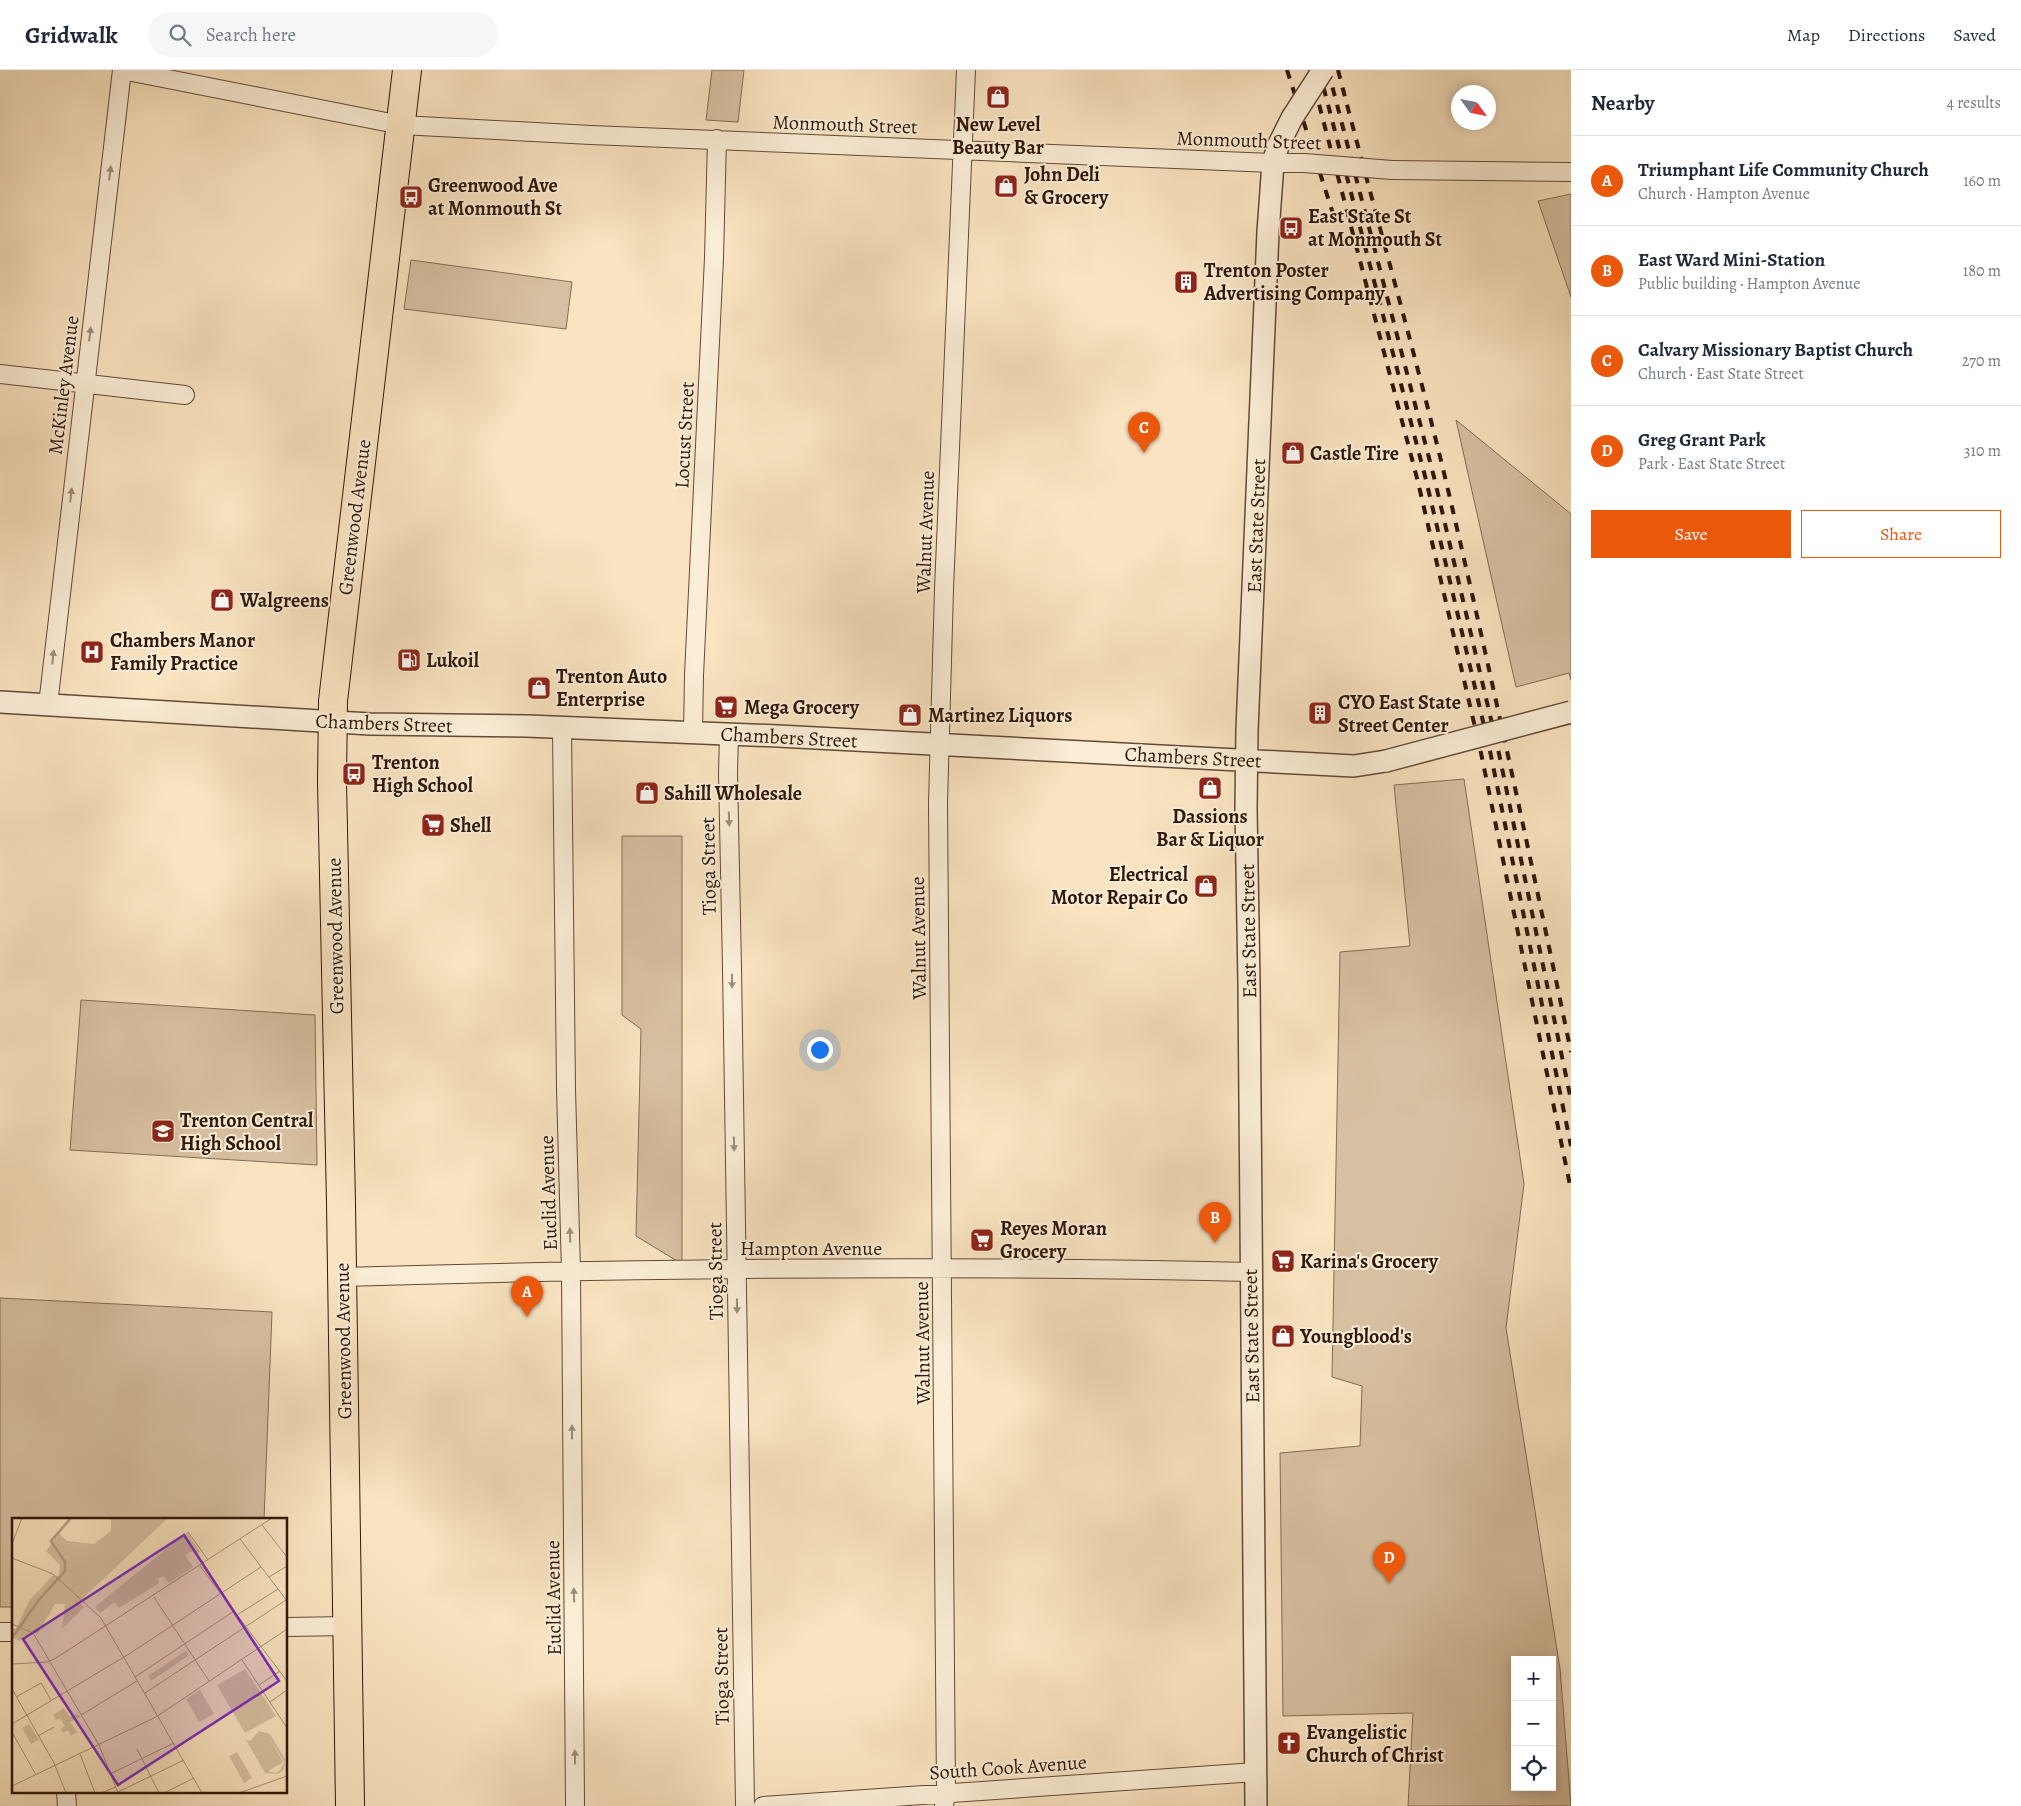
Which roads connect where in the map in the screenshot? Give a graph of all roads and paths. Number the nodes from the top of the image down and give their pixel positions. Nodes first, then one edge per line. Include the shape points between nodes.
1 (122, 70) edge
2 (407, 70) edge
3 (966, 70) edge
4 (1323, 70) edge
5 (401, 125) junction
6 (717, 139) junction
7 (962, 150) junction
8 (1273, 163) junction
9 (1571, 172) edge
10 (0, 374) edge
11 (84, 384) junction
12 (185, 394) dead end
13 (0, 702) edge
14 (48, 705) junction
15 (1571, 712) edge
16 (333, 722) junction
17 (562, 729) junction
18 (693, 732) junction
19 (729, 735) junction
20 (939, 744) junction
21 (1246, 760) junction
22 (737, 1269) junction
23 (942, 1269) junction
24 (571, 1271) junction
25 (1251, 1272) junction
26 (342, 1276) junction
27 (347, 1626) junction
28 (288, 1627) edge
29 (1256, 1772) junction
30 (945, 1799) edge
31 (350, 1806) edge
32 (575, 1806) edge
33 (745, 1806) edge
34 (763, 1806) edge
35 (1256, 1806) edge

1 - 5 street, Monmouth Street
11 -> 1 street, McKinley Avenue
2 - 5 main road, Greenwood Avenue
3 - 7 street, Walnut Avenue
4 - 8 street, East State Street, bridge via 1292,118
5 - 6 street, Monmouth Street
5 - 16 main road, Greenwood Avenue via 334,686
6 - 7 street, Monmouth Street
6 - 18 street, Locust Street
7 - 8 street, Monmouth Street
7 - 20 street, Walnut Avenue
8 - 9 street, Monmouth Street, bridge via 1392,170
8 - 21 street, East State Street
10 - 11 street
11 - 12 street
14 -> 11 street, McKinley Avenue
13 - 14 street, Chambers Street
14 - 16 street, Chambers Street
15 - 21 street, Chambers Street, bridge via 1386,761 1354,766
16 - 17 street, Chambers Street
16 - 26 main road, Greenwood Avenue
17 - 18 street, Chambers Street
24 -> 17 street, Euclid Avenue
18 - 19 street, Chambers Street
19 - 20 street, Chambers Street
19 -> 22 street, Tioga Street
20 - 21 street, Chambers Street
20 - 23 street, Walnut Avenue
21 - 25 street, East State Street
22 - 23 street, Hampton Avenue
22 - 24 street, Hampton Avenue
22 -> 33 street, Tioga Street
23 - 25 street, Hampton Avenue
23 - 30 street, Walnut Avenue
24 - 26 street, Hampton Avenue
32 -> 24 street, Euclid Avenue
25 - 29 street, East State Street
26 - 27 main road, Greenwood Avenue
27 - 28 street
27 - 31 main road, Greenwood Avenue
29 - 30 street, South Cook Avenue
29 - 35 street, East State Street
30 - 34 street, South Cook Avenue

